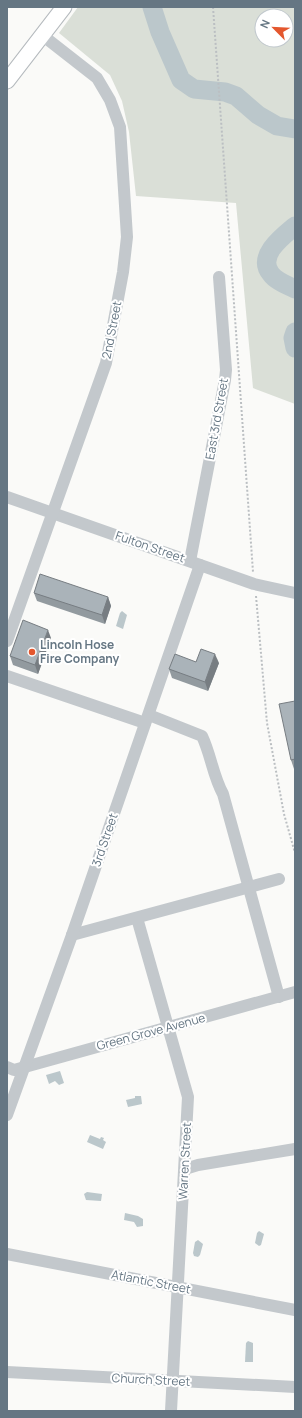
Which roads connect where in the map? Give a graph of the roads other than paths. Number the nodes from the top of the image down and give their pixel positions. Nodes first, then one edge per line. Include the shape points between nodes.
1 (64, 7) edge
2 (42, 35) junction
3 (7, 81) edge
4 (219, 277) dead end
5 (7, 497) edge
6 (54, 514) junction
7 (195, 563) junction
8 (295, 593) edge
9 (7, 640) edge
10 (7, 676) edge
11 (147, 719) junction
12 (279, 879) dead end
13 (249, 887) junction
14 (137, 918) junction
15 (72, 935) junction
16 (295, 992) edge
17 (279, 997) junction
18 (168, 1028) junction
19 (7, 1067) edge
20 (24, 1067) junction
21 (7, 1115) edge
22 (295, 1149) edge
23 (184, 1169) junction
24 (7, 1254) edge
25 (178, 1288) junction
26 (295, 1310) edge
27 (7, 1372) edge
28 (173, 1381) junction
29 (295, 1387) edge
30 (171, 1411) edge

1 - 2 main road
2 - 3 main road
2 - 6 street, 2nd Street via 97,78 110,100 120,127 127,221 123,272 106,363
4 - 7 street, East 3rd Street via 226,370
5 - 6 street, Fulton Street
6 - 7 street, Fulton Street
6 - 9 street, 2nd Street
7 - 8 street, Fulton Street via 254,584
7 - 11 street, 3rd Street
10 - 11 street
11 - 13 street via 202,736 214,776 223,794
11 - 15 street, 3rd Street
12 - 13 street
13 - 14 street
13 - 17 street
14 - 15 street
14 - 18 street, Warren Street
15 - 20 street, 3rd Street
16 - 17 street, Green Grove Avenue
17 - 18 street, Green Grove Avenue
18 - 20 street, Green Grove Avenue
18 - 23 street, Warren Street via 188,1097
19 - 20 street, Green Grove Avenue via 14,1070
20 - 21 street, 3rd Street
22 - 23 street
23 - 25 street, Warren Street
24 - 25 street, Atlantic Street
25 - 26 street, Atlantic Street
25 - 28 street, Warren Street
27 - 28 street, Church Street
28 - 29 street, Church Street
28 - 30 street, Warren Street

